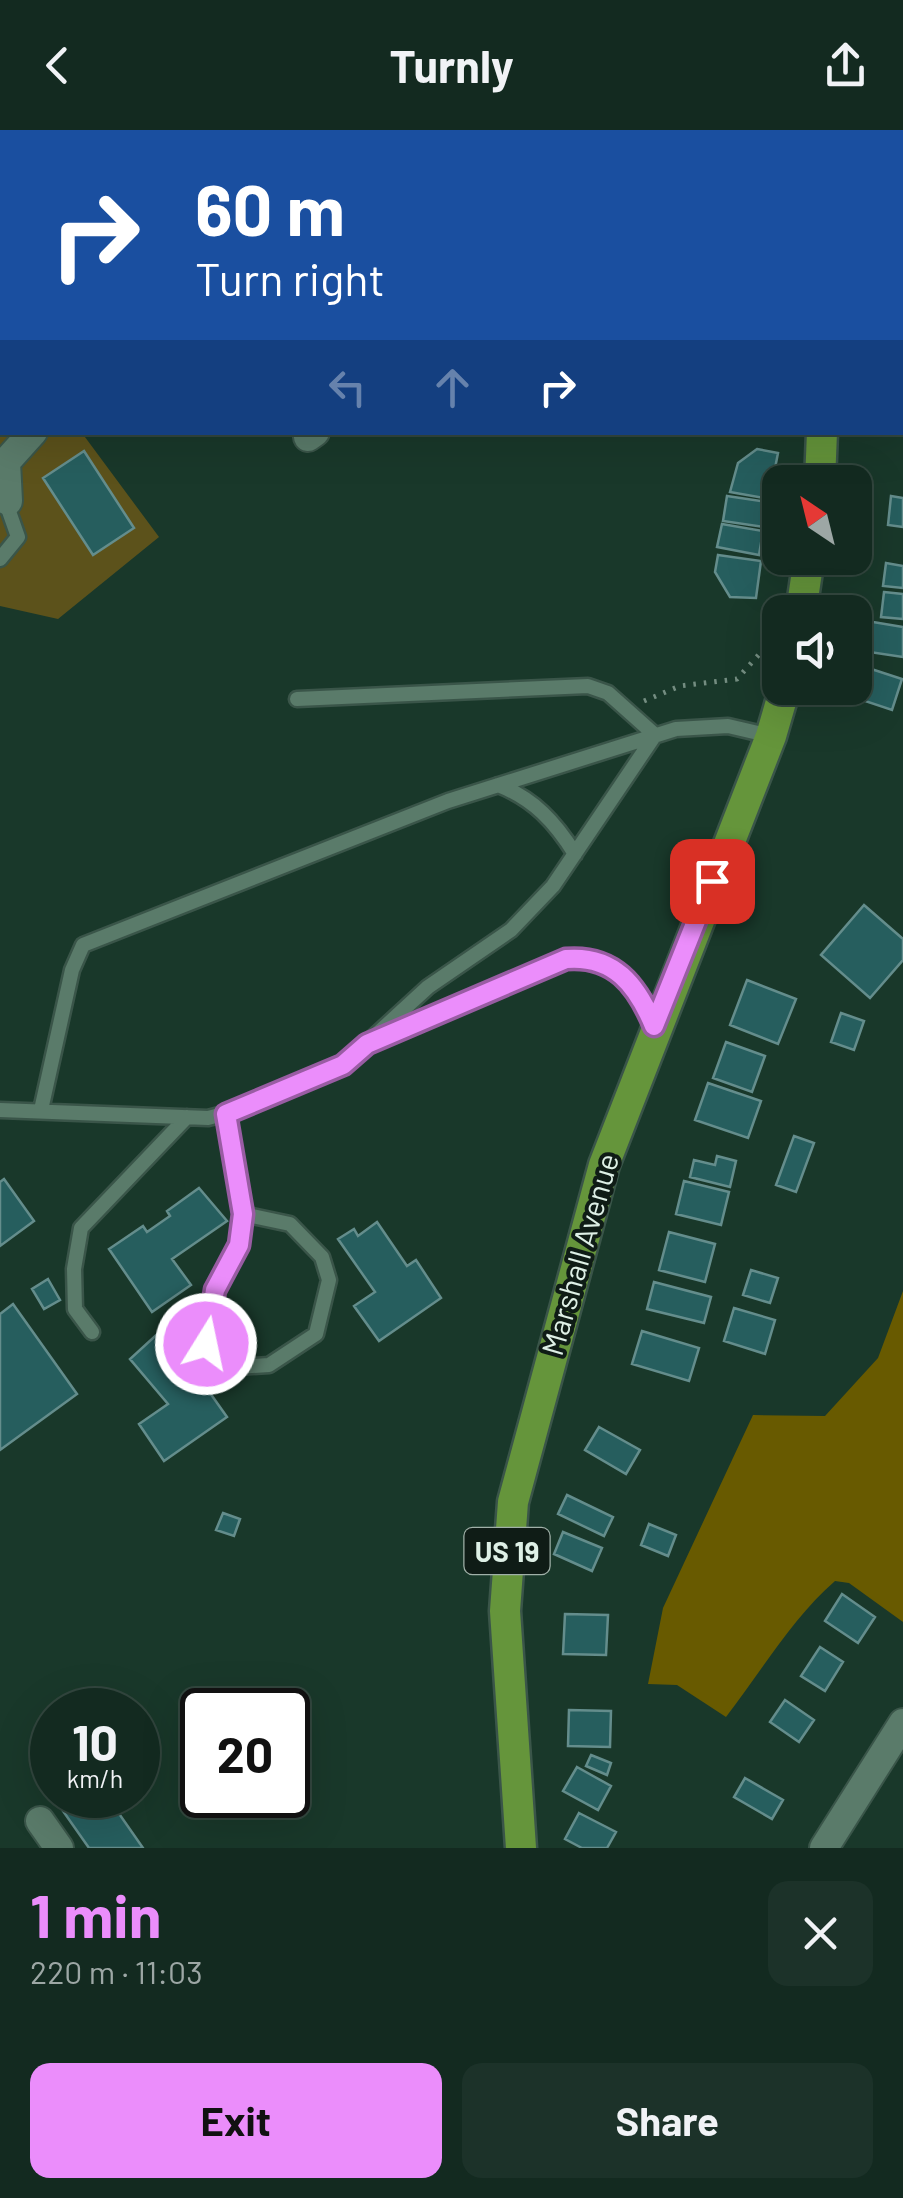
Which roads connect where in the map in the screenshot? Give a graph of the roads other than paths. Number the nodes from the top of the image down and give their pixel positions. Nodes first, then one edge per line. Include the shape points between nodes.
1 (29, 435) edge
2 (822, 435) edge
3 (821, 465) edge
4 (4, 500) edge
5 (0, 558) edge
6 (297, 698) dead end
7 (781, 705) edge
8 (656, 735) junction
9 (771, 736) junction
10 (498, 785) junction
11 (575, 854) junction
12 (654, 1026) junction
13 (367, 1044) junction
14 (0, 1110) edge
15 (41, 1110) junction
16 (226, 1114) junction
17 (187, 1117) junction
18 (243, 1214) junction
19 (92, 1332) dead end
20 (903, 1723) edge
21 (40, 1821) dead end
22 (59, 1848) edge
23 (520, 1848) edge
24 (824, 1848) edge

1 - 4 street via 6,462
2 - 3 main road
4 - 5 lane via 18,537
6 - 8 lane via 588,686 608,694
7 - 9 main road, Marshall Avenue / US 19
8 - 9 lane via 710,725
8 - 10 lane
8 - 11 lane
9 - 12 main road, Marshall Avenue / US 19
10 - 11 lane via 544,812
10 - 15 lane via 83,945
11 - 13 lane via 534,910 428,987
12 - 13 lane via 621,973 566,959
12 - 23 main road, Marshall Avenue / US 19 via 604,1165 512,1502 506,1612
13 - 16 lane via 343,1065
14 - 15 lane
15 - 17 lane
16 - 17 lane
16 - 18 lane
17 - 19 lane via 81,1228 75,1309
18 - 18 lane via 239,1245 215,1290 206,1344 221,1368 270,1365 316,1334 329,1280 322,1258 290,1224
20 - 24 street
21 - 22 street

